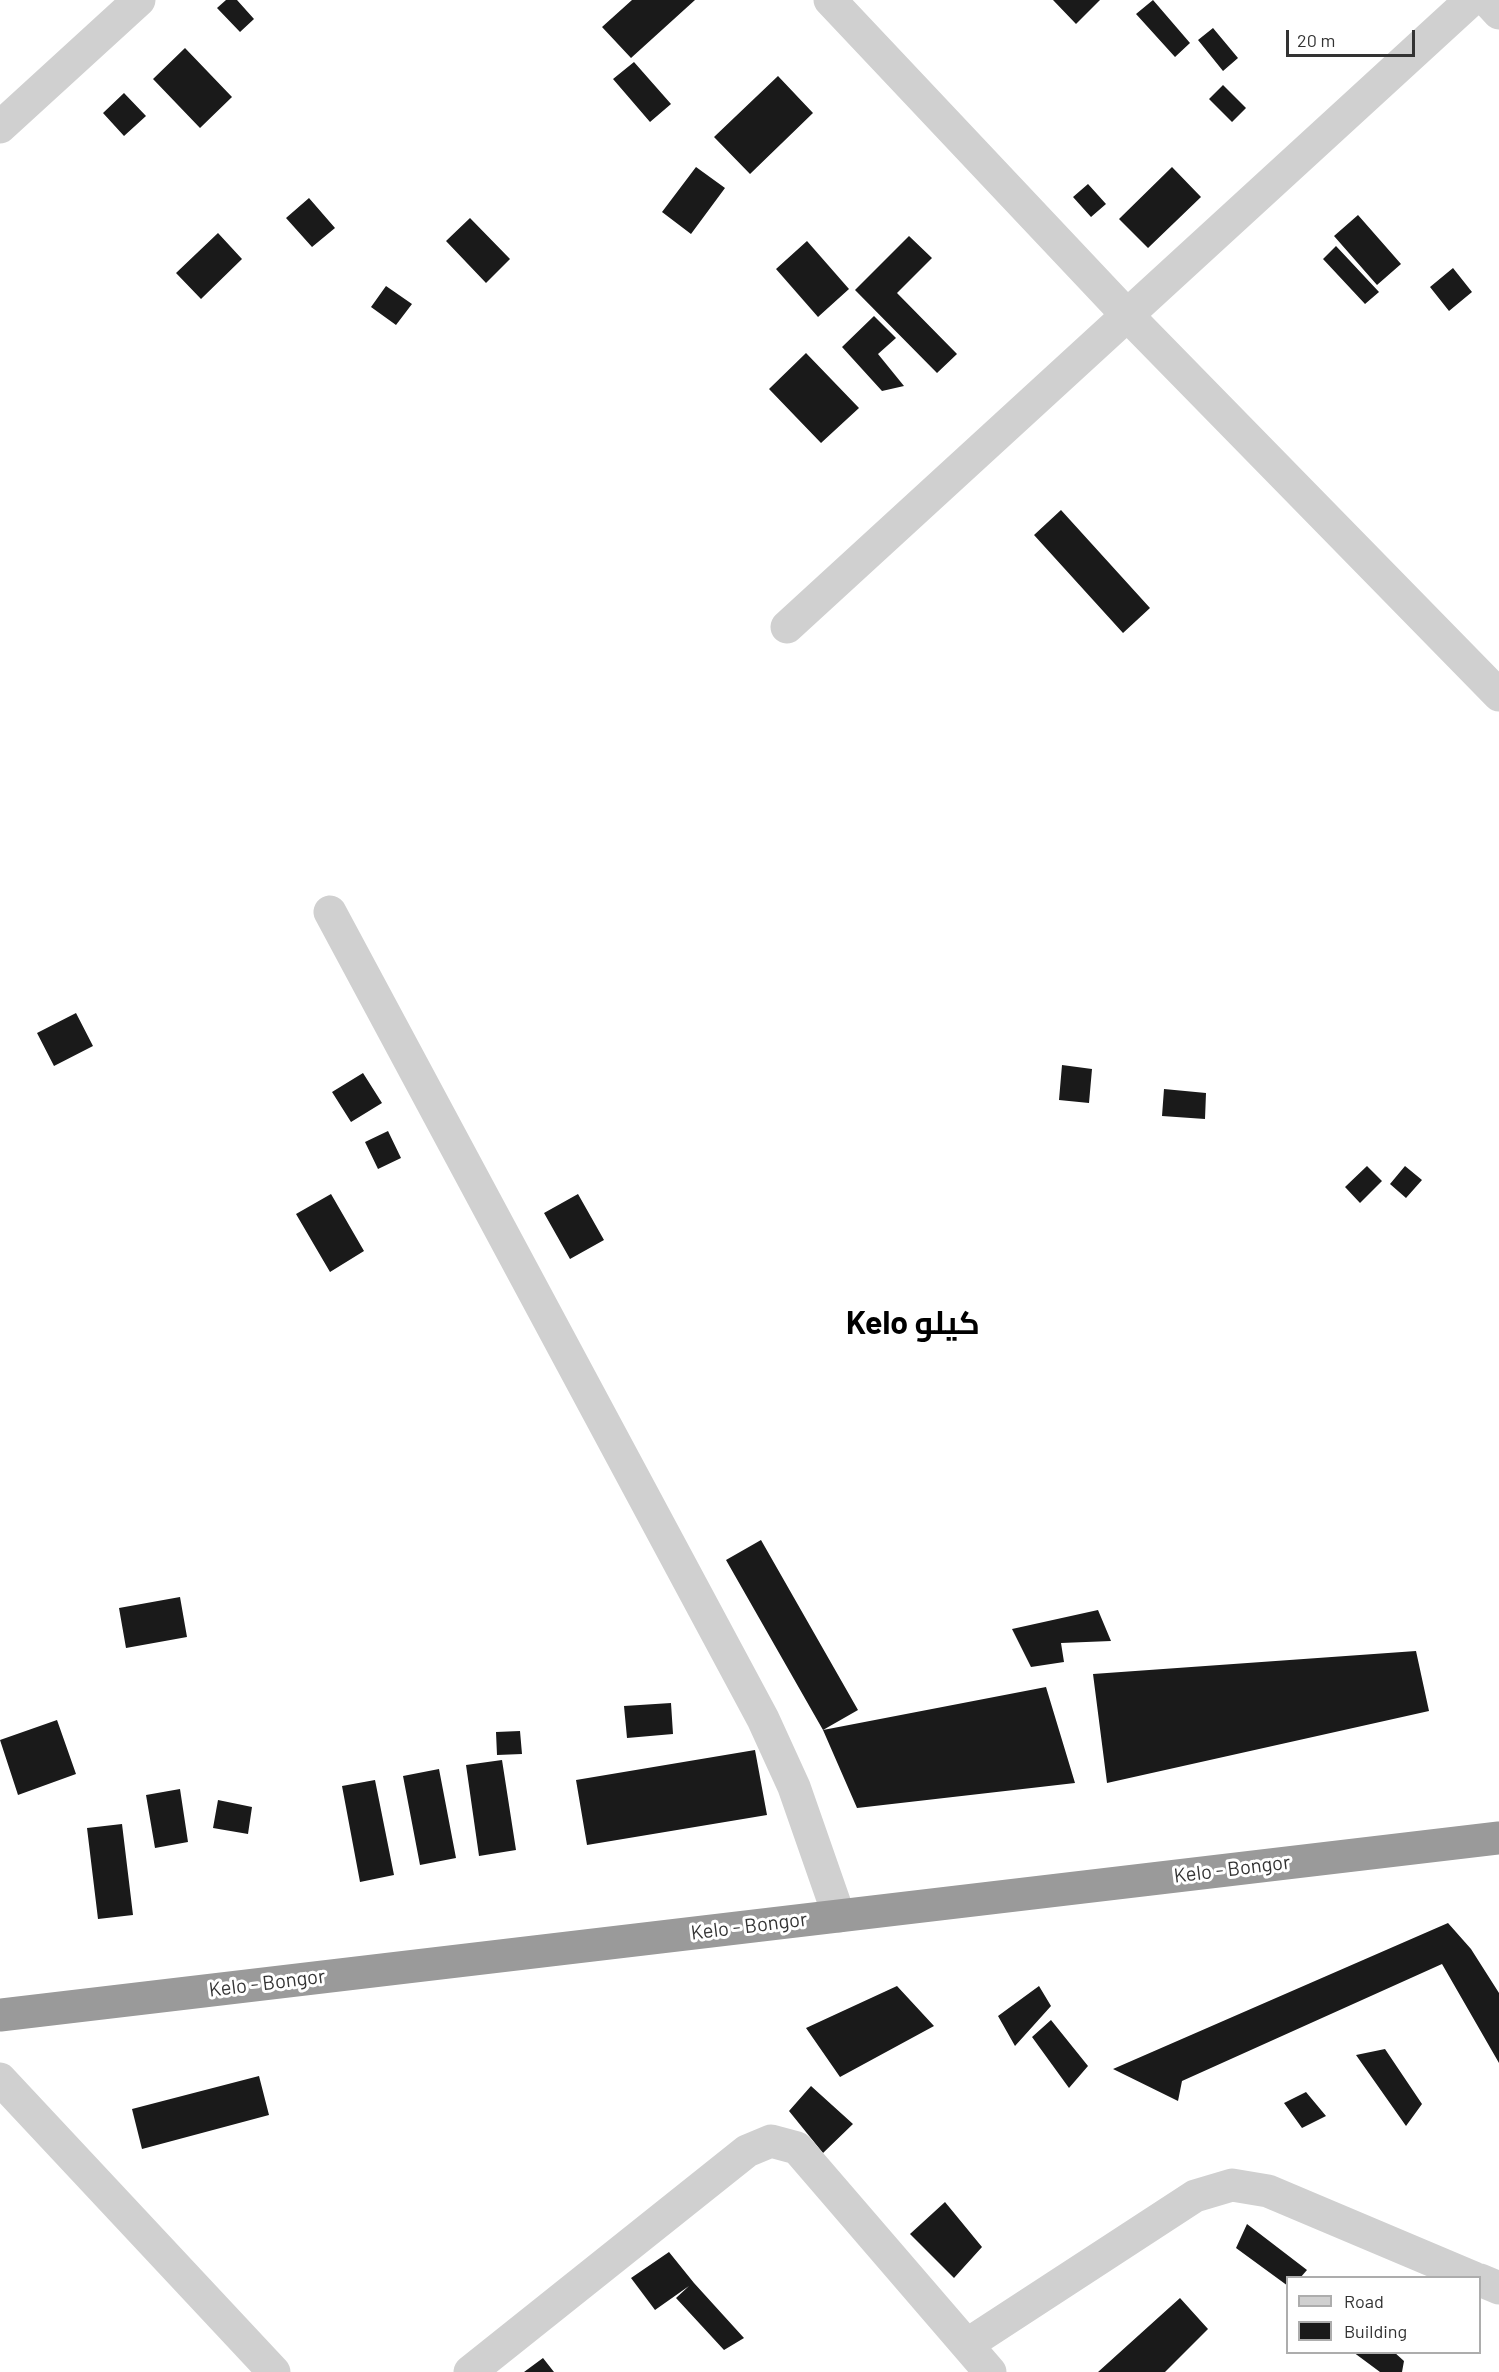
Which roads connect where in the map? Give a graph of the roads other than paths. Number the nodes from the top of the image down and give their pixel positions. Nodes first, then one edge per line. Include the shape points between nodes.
1 (139, 0) edge
2 (830, 0) edge
3 (1472, 0) edge
4 (1487, 0) edge
5 (1499, 13) edge
6 (0, 127) edge
7 (1129, 317) junction
8 (787, 627) dead end
9 (1499, 695) edge
10 (330, 912) dead end
11 (1499, 1838) edge
12 (839, 1916) junction
13 (0, 2015) edge
14 (0, 2079) edge
15 (1472, 2276) edge
16 (1481, 2281) edge
17 (1499, 2288) edge
18 (968, 2344) junction
19 (274, 2372) edge
20 (470, 2372) edge
21 (990, 2372) edge

1 - 6 street
2 - 7 street
3 - 7 street
4 - 5 street
7 - 8 street
7 - 9 street
10 - 12 street via 763,1719 794,1787
11 - 12 highway, Kelo - Bongor
12 - 13 highway, Kelo - Bongor
14 - 19 street
15 - 18 street via 1268,2191 1233,2185 1195,2196
16 - 17 street
18 - 20 street via 797,2148 771,2141 747,2151
18 - 21 street

